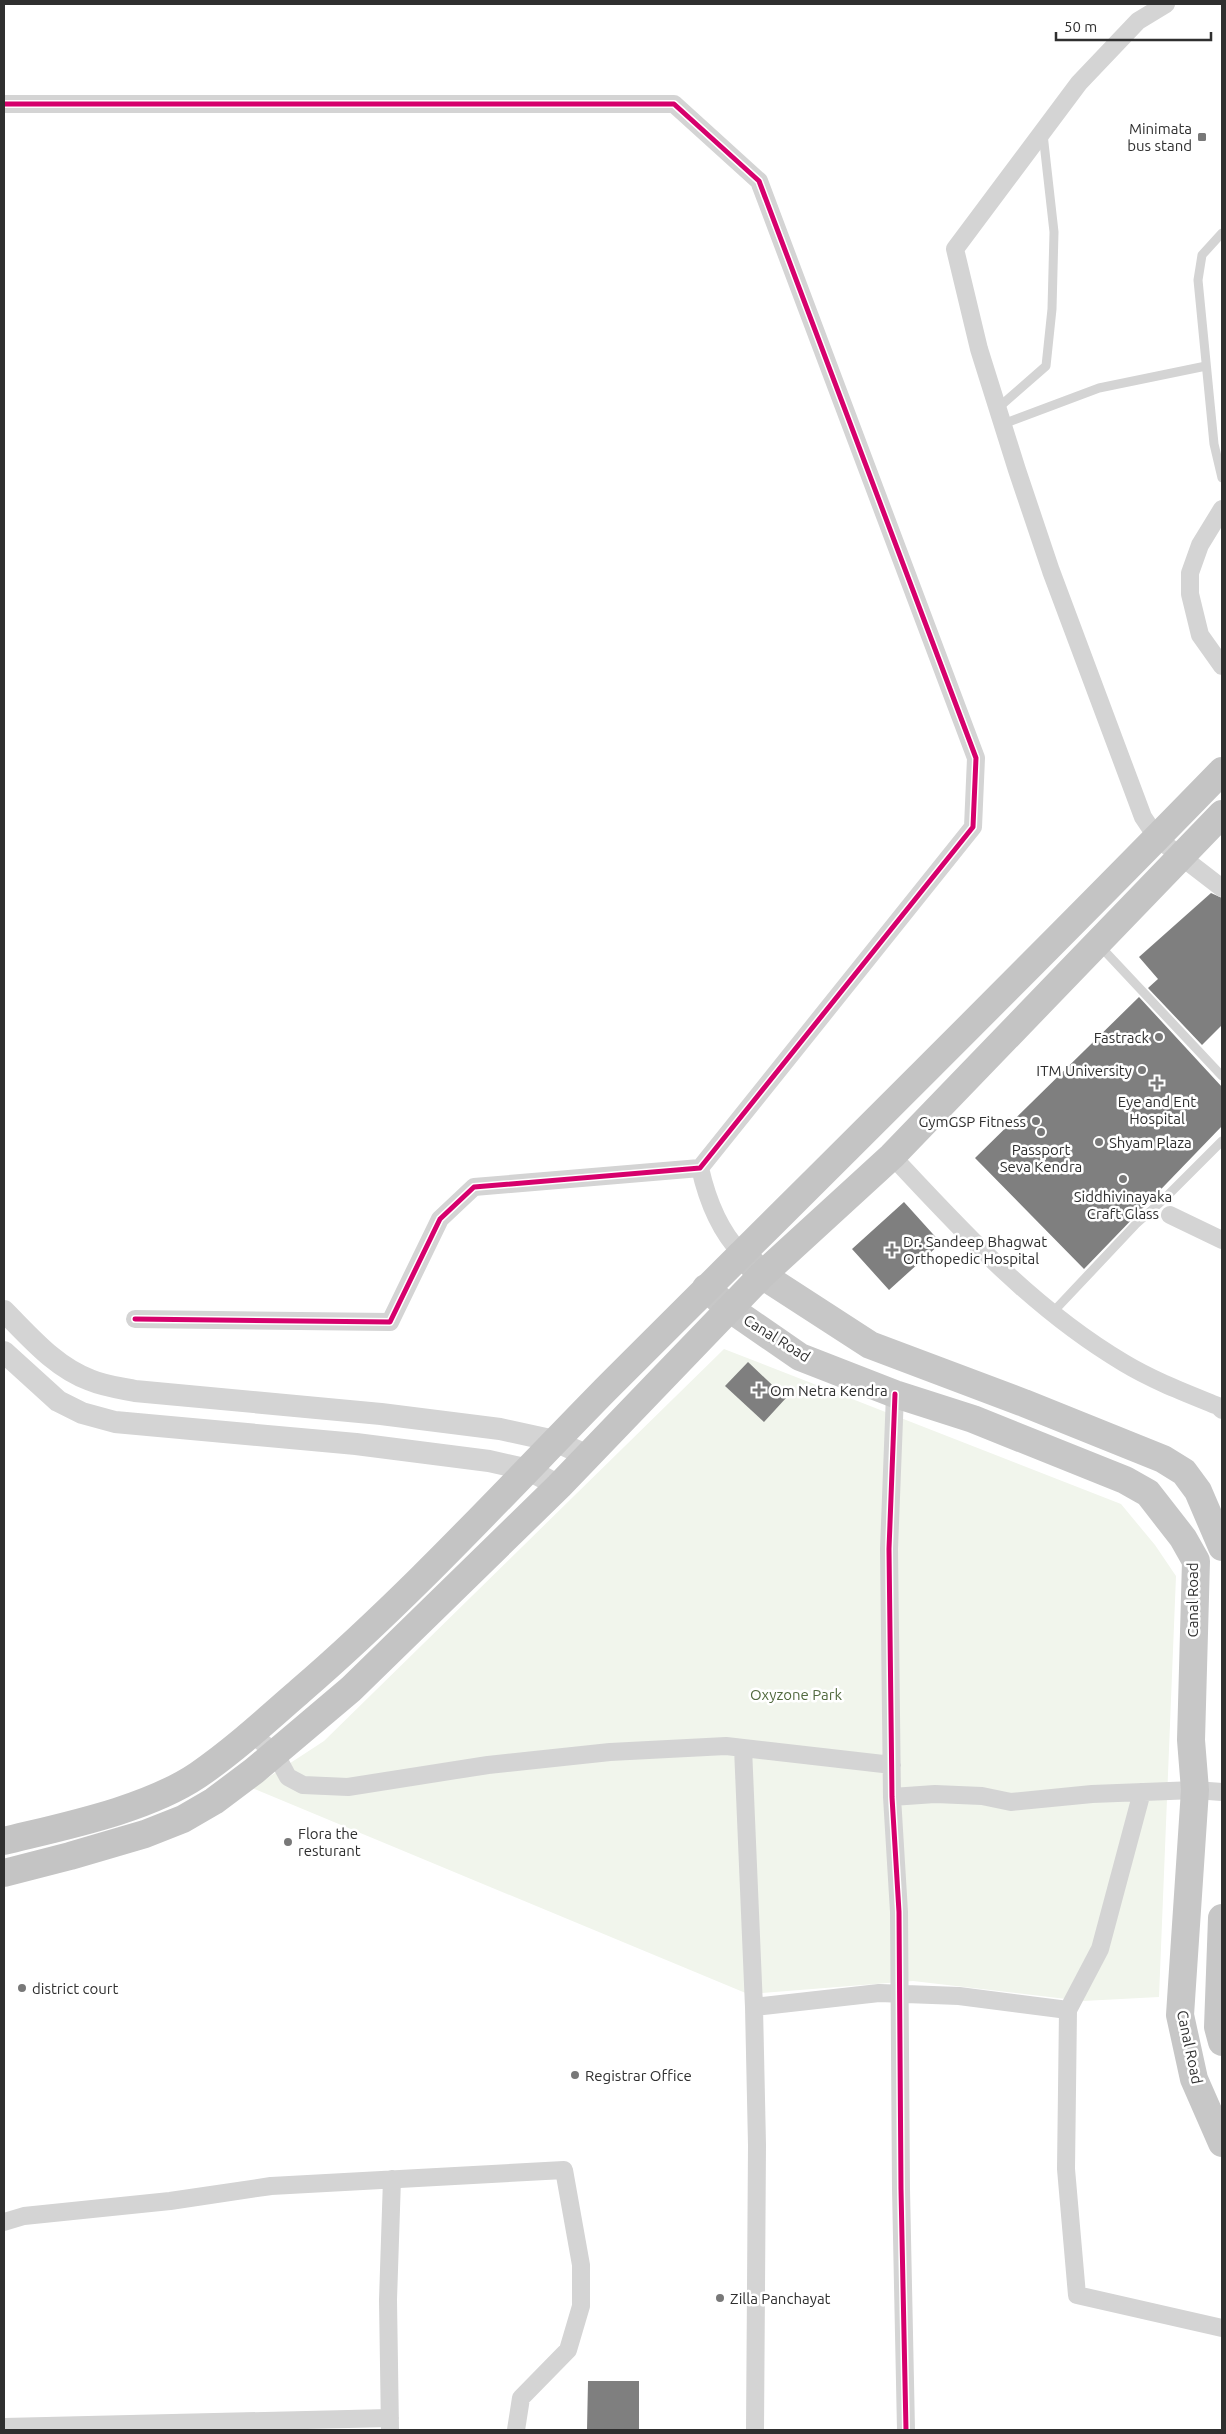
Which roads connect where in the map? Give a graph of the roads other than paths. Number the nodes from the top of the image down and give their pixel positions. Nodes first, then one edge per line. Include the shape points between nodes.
1 (1166, 4) edge
2 (4, 104) edge
3 (1042, 131) junction
4 (1222, 232) edge
5 (1206, 366) junction
6 (1000, 416) junction
7 (1222, 478) edge
8 (1222, 509) edge
9 (1222, 666) edge
10 (1222, 771) edge
11 (1222, 814) edge
12 (1157, 838) junction
13 (1181, 855) junction
14 (1222, 888) edge
15 (1097, 943) junction
16 (1222, 1076) edge
17 (1222, 1141) edge
18 (892, 1156) junction
19 (700, 1168) junction
20 (1170, 1215) dead end
21 (1222, 1240) edge
22 (740, 1253) junction
23 (762, 1275) junction
24 (706, 1288) junction
25 (729, 1308) junction
26 (4, 1311) edge
27 (1053, 1312) junction
28 (135, 1319) dead end
29 (4, 1352) edge
30 (895, 1394) junction
31 (1221, 1404) edge
32 (555, 1441) junction
33 (588, 1456) junction
34 (529, 1470) junction
35 (559, 1486) junction
36 (1222, 1547) edge
37 (251, 1733) junction
38 (743, 1748) junction
39 (275, 1753) junction
40 (892, 1765) junction
41 (1195, 1790) junction
42 (1142, 1792) junction
43 (1222, 1792) edge
44 (892, 1797) junction
45 (4, 1842) edge
46 (4, 1873) edge
47 (1222, 1918) edge
48 (900, 1994) junction
49 (754, 2007) junction
50 (1068, 2010) junction
51 (1222, 2042) edge
52 (1222, 2143) edge
53 (392, 2179) junction
54 (4, 2222) edge
55 (1222, 2328) edge
56 (390, 2424) edge
57 (4, 2427) edge
58 (516, 2430) edge
59 (755, 2430) edge
60 (906, 2430) edge

1 - 3 street via 1138,22 1079,83
2 - 19 street via 674,104 759,181 976,758 972,827
3 - 6 lane via 1054,232 1052,309 1046,366
3 - 6 street via 955,249 979,349
4 - 5 lane via 1202,255 1199,268
5 - 6 lane via 1100,388
5 - 7 lane via 1214,444
6 - 12 street via 1051,571 1133,795 1142,817
8 - 9 street via 1200,545 1190,573 1190,594 1200,635
10 - 12 highway
11 - 13 highway
12 - 13 street
12 - 22 highway
13 - 14 street
13 - 15 highway
15 - 16 lane
15 - 18 highway
17 - 27 lane via 1136,1224
18 - 23 highway
18 - 27 street via 1023,1291
19 - 22 street via 706,1194 725,1237
19 - 28 street via 474,1187 440,1219 390,1322
20 - 21 street
22 - 23 main road
22 - 24 highway
23 - 25 highway
23 - 36 main road via 870,1345 1164,1459 1184,1472 1198,1491
24 - 25 main road, Canal Road
24 - 32 highway
25 - 30 main road, Canal Road via 800,1357
25 - 33 highway
26 - 32 street via 65,1368 110,1386 448,1422
27 - 31 street via 1125,1364 1164,1384
29 - 34 street via 58,1401 82,1413 115,1422 421,1452 489,1460
30 - 40 street via 889,1549
30 - 41 main road, Canal Road via 973,1419 1124,1480 1148,1493 1164,1512 1196,1561 1191,1740
32 - 33 street
32 - 34 highway
33 - 35 highway
34 - 35 street
34 - 37 highway via 330,1666
35 - 39 highway via 412,1632
37 - 39 street
37 - 45 highway via 196,1776 170,1791
38 - 39 street via 726,1746 610,1752 488,1765 348,1787 302,1785 288,1777
38 - 40 street
38 - 49 street
39 - 46 highway via 214,1801 183,1819 89,1850
40 - 44 street
41 - 42 street
41 - 43 street
41 - 52 main road, Canal Road via 1180,2015 1194,2079
42 - 44 street via 1011,1802 982,1796 935,1794
42 - 50 street via 1100,1949
44 - 48 street
47 - 51 main road via 1218,2026
48 - 49 street via 879,1993
48 - 50 street via 959,1996
48 - 60 street
49 - 59 street via 758,2275
50 - 55 street via 1066,2170 1077,2295
53 - 54 street via 271,2186 170,2201 24,2216
53 - 56 street via 388,2300
53 - 58 street via 564,2170 582,2265 582,2306 568,2350 521,2398
56 - 57 street

